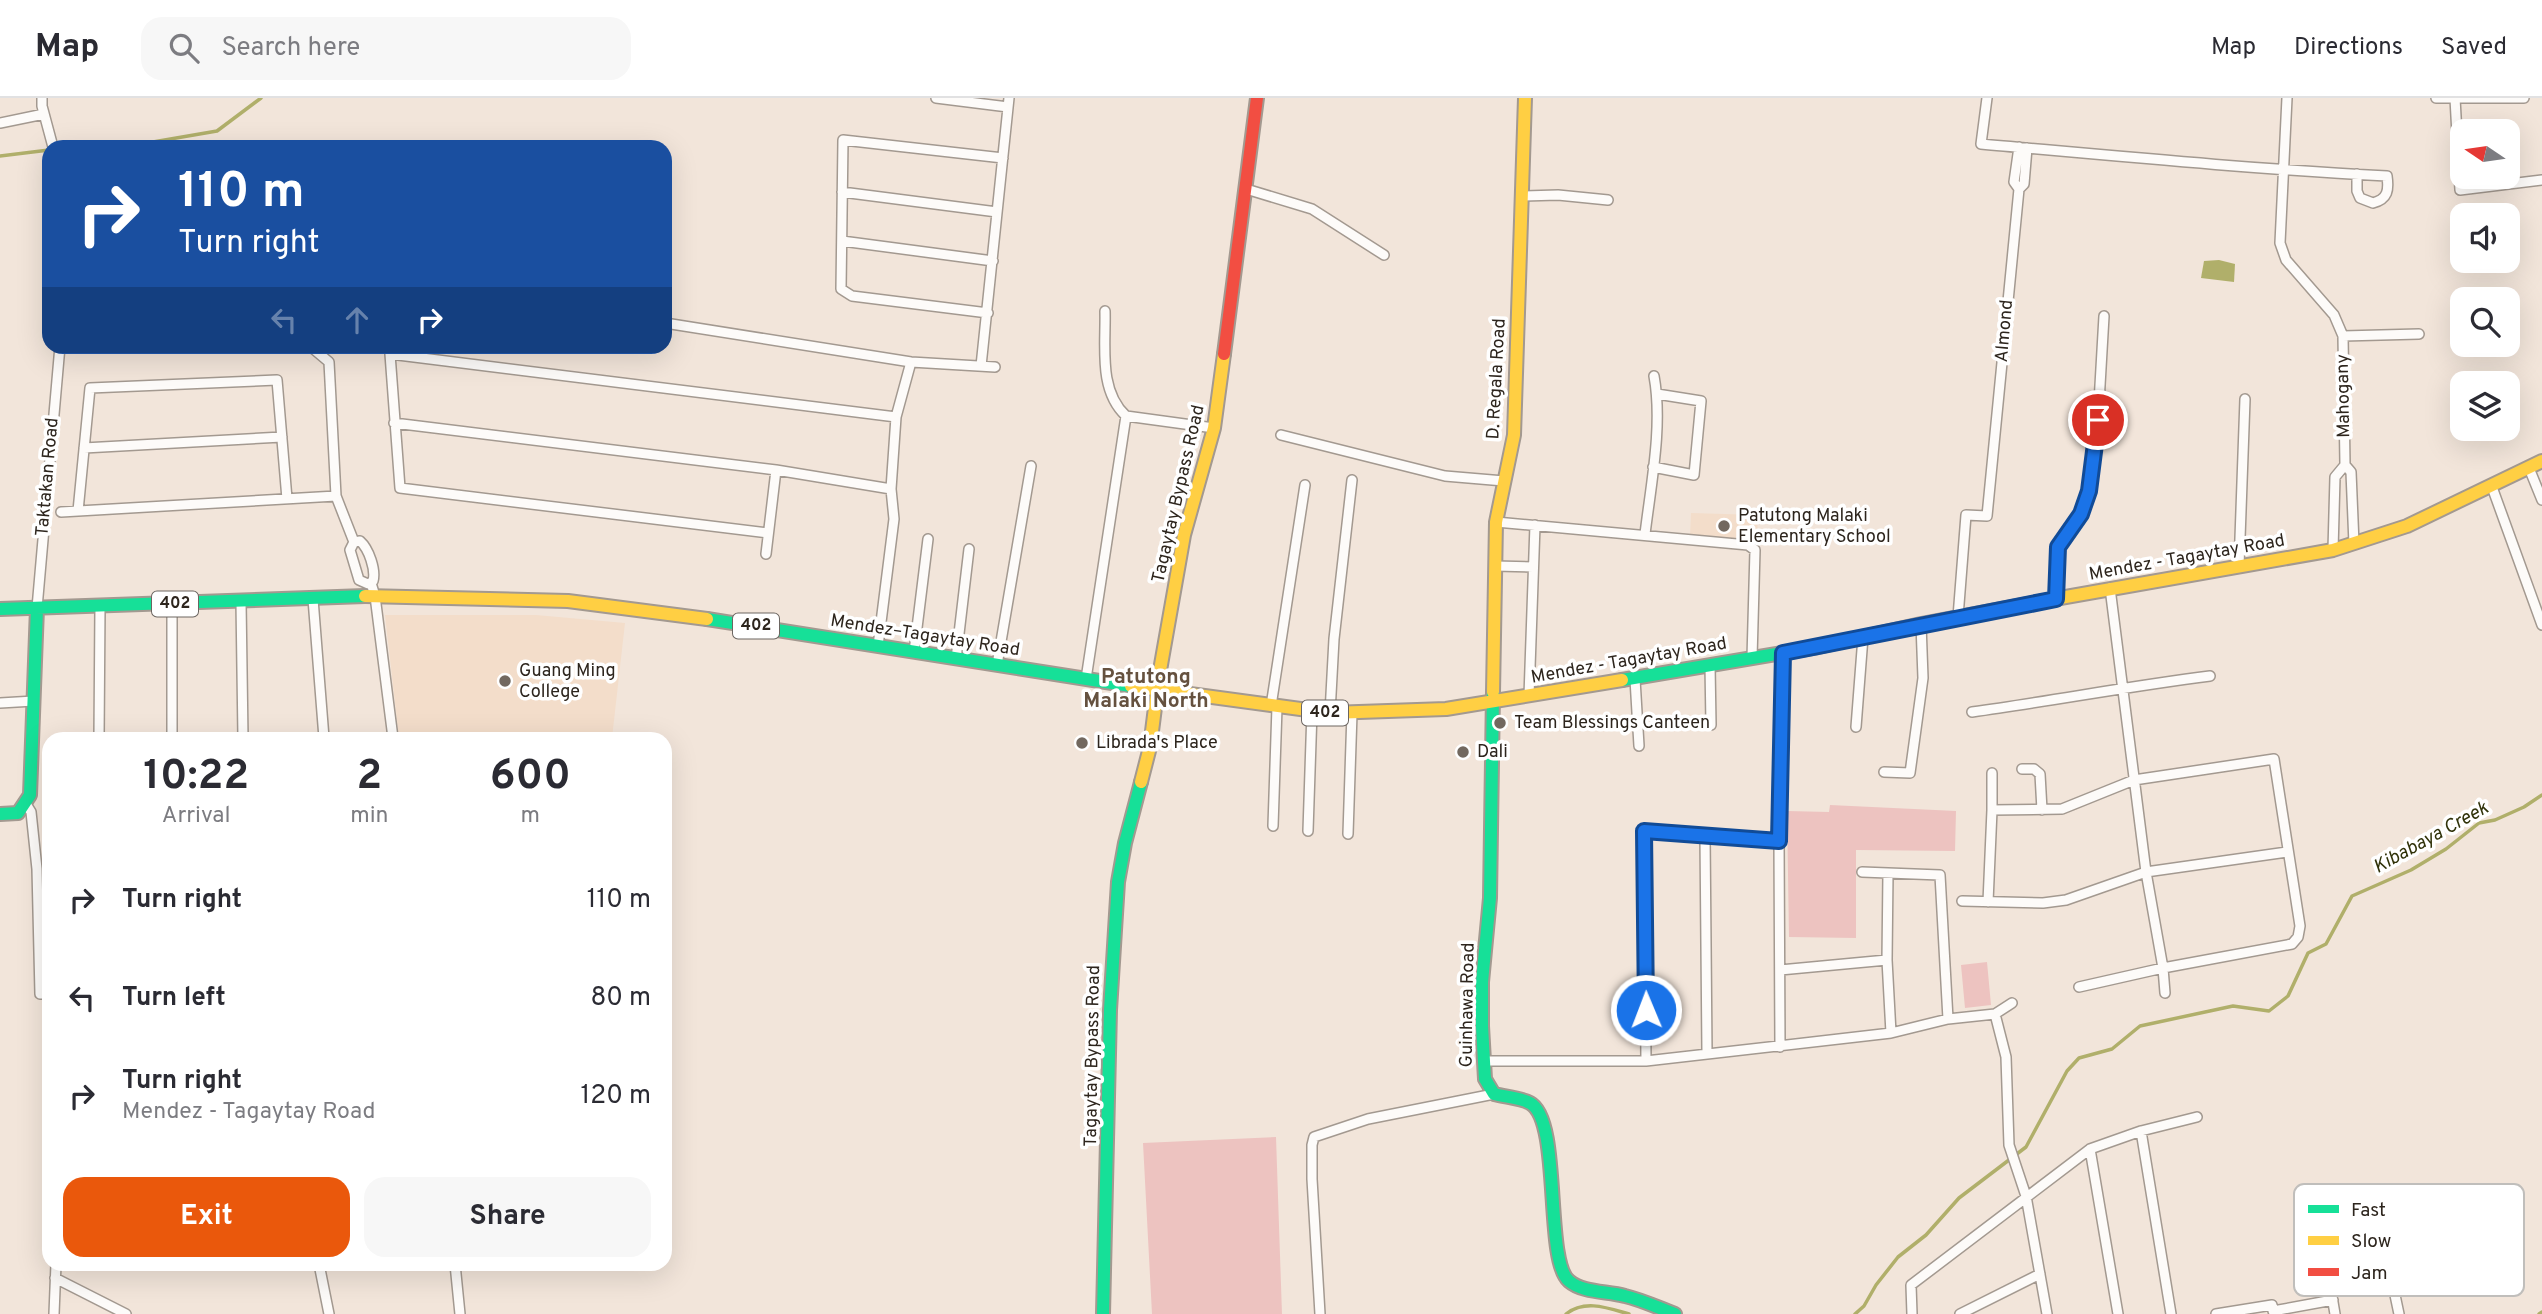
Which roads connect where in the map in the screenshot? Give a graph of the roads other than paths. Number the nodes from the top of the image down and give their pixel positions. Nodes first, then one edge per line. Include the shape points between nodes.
1 (42, 98) edge
2 (936, 98) edge
3 (1257, 98) edge
4 (1525, 98) edge
5 (1987, 98) edge
6 (2287, 98) edge
7 (2436, 98) edge
8 (2524, 98) edge
9 (2455, 99) edge
10 (1008, 102) edge
11 (44, 114) junction
12 (0, 123) edge
13 (51, 140) edge
14 (2023, 147) junction
15 (1003, 158) junction
16 (2283, 171) junction
17 (2357, 174) dead end
18 (2542, 180) edge
19 (1246, 189) junction
20 (842, 192) junction
21 (1522, 196) junction
22 (1608, 200) dead end
23 (998, 212) junction
24 (842, 242) junction
25 (1384, 255) dead end
26 (993, 261) junction
27 (1105, 311) dead end
28 (988, 313) junction
29 (2104, 316) dead end
30 (672, 324) edge
31 (2419, 334) dead end
32 (2343, 336) junction
33 (59, 354) edge
34 (320, 354) edge
35 (911, 362) junction
36 (981, 366) junction
37 (995, 367) dead end
38 (1654, 376) dead end
39 (1657, 394) junction
40 (2245, 399) dead end
41 (1126, 416) junction
42 (896, 417) junction
43 (394, 423) junction
44 (1214, 428) junction
45 (1281, 435) dead end
46 (282, 437) junction
47 (84, 448) junction
48 (2542, 461) edge
49 (2345, 465) junction
50 (1031, 466) dead end
51 (1653, 467) junction
52 (2529, 468) junction
53 (776, 470) junction
54 (1352, 480) dead end
55 (1504, 481) junction
56 (1305, 485) dead end
57 (2492, 486) junction
58 (891, 489) junction
59 (336, 496) junction
60 (287, 499) junction
61 (2542, 500) edge
62 (78, 511) junction
63 (61, 512) dead end
64 (2334, 513) junction
65 (2353, 513) junction
66 (1496, 522) junction
67 (1535, 525) junction
68 (768, 533) junction
69 (1645, 534) junction
70 (928, 539) dead end
71 (354, 542) junction
72 (2354, 544) junction
73 (969, 550) dead end
74 (2333, 550) junction
75 (766, 554) dead end
76 (1495, 566) junction
77 (2239, 566) junction
78 (1534, 567) junction
79 (371, 583) junction
80 (2110, 588) junction
81 (375, 596) junction
82 (313, 599) junction
83 (2056, 599) junction
84 (241, 602) junction
85 (172, 604) junction
86 (100, 606) junction
87 (37, 608) junction
88 (0, 609) edge
89 (1958, 617) junction
90 (1921, 624) junction
91 (2542, 625) edge
92 (1863, 637) junction
93 (878, 646) junction
94 (914, 652) junction
95 (1783, 653) junction
96 (1752, 658) junction
97 (956, 659) junction
98 (996, 665) junction
99 (1710, 665) junction
100 (2210, 676) dead end
101 (1086, 679) junction
102 (1635, 679) junction
103 (2124, 687) junction
104 (1158, 690) junction
105 (1530, 696) junction
106 (34, 701) junction
107 (1492, 702) junction
108 (0, 703) edge
109 (1274, 706) junction
110 (1312, 711) junction
111 (1972, 712) dead end
112 (1330, 713) junction
113 (1352, 713) junction
114 (1711, 725) dead end
115 (1856, 727) dead end
116 (99, 732) edge
117 (173, 732) edge
118 (243, 732) edge
119 (324, 732) edge
120 (392, 732) edge
121 (1639, 746) dead end
122 (2022, 769) dead end
123 (1884, 772) dead end
124 (1992, 773) dead end
125 (2134, 779) junction
126 (26, 804) junction
127 (1992, 810) junction
128 (2042, 810) junction
129 (0, 814) edge
130 (1273, 826) dead end
131 (1308, 831) dead end
132 (1348, 834) dead end
133 (1705, 836) junction
134 (1779, 841) junction
135 (2287, 852) junction
136 (37, 869) junction
137 (42, 869) edge
138 (1862, 872) dead end
139 (2146, 872) junction
140 (1888, 873) junction
141 (1962, 901) dead end
142 (1988, 902) junction
143 (1887, 960) junction
144 (2163, 968) junction
145 (1780, 970) junction
146 (2078, 988) dead end
147 (2165, 993) dead end
148 (42, 994) edge
149 (2011, 1003) dead end
150 (1995, 1014) junction
151 (1948, 1019) junction
152 (1891, 1033) junction
153 (1780, 1047) junction
154 (1707, 1054) junction
155 (1484, 1061) junction
156 (1646, 1061) junction
157 (1494, 1094) junction
158 (2197, 1118) dead end
159 (2141, 1131) junction
160 (2090, 1149) junction
161 (2026, 1196) junction
162 (56, 1271) edge
163 (320, 1271) edge
164 (456, 1271) edge
165 (2040, 1274) junction
166 (55, 1278) junction
167 (2332, 1296) edge
168 (2395, 1296) edge
169 (2333, 1300) junction
170 (2274, 1312) edge
171 (54, 1314) edge
172 (126, 1314) edge
173 (329, 1314) edge
174 (460, 1314) edge
175 (1103, 1314) edge
176 (1320, 1314) edge
177 (1675, 1314) edge
178 (1912, 1314) edge
179 (1960, 1314) edge
180 (2047, 1314) edge
181 (2118, 1314) edge
182 (2171, 1314) edge
183 (2218, 1314) edge
184 (2335, 1314) edge
185 (2399, 1314) edge

1 - 11 street
2 - 10 street
3 - 19 main road, Tagaytay Bypass Road
4 - 21 main road, D. Regala Road
5 - 14 street via 1982,144
6 - 16 street, Mahogany
7 - 9 street
8 - 9 street
9 - 18 street via 2460,190
10 - 15 street
11 - 12 street
11 - 13 street
14 - 16 street
14 - 89 street, Almond via 2024,184 2019,189 1987,516 1966,515
15 - 20 street via 843,140
15 - 23 street
16 - 17 street
16 - 32 street, Mahogany via 2280,243 2286,260 2334,315
19 - 25 street via 1312,209
19 - 44 main road, Tagaytay Bypass Road
20 - 23 street
20 - 24 street
21 - 22 street
21 - 55 main road, D. Regala Road via 1514,435
23 - 26 street
24 - 26 street
24 - 28 street via 841,289 852,296
26 - 28 street
27 - 41 street via 1106,374 1115,405
28 - 36 street
29 - 83 street via 2089,491 2081,514 2058,547
30 - 35 street
31 - 32 street
32 - 49 street, Mahogany
33 - 87 street, Taktakan Road
34 - 59 street via 329,362
35 - 36 street
35 - 42 street
36 - 37 street
38 - 39 street
39 - 51 street
39 - 51 street via 1701,401 1693,475
40 - 77 street
41 - 44 street
41 - 101 street
42 - 43 street via 390,354
42 - 58 street
43 - 53 street
43 - 68 street via 400,488
44 - 104 main road, Tagaytay Bypass Road via 1184,535
45 - 55 street via 1445,476
46 - 47 street
46 - 47 street via 276,380 90,388
46 - 60 street
47 - 62 street
48 - 52 main road, Mendez - Tagaytay Road / 402
49 - 64 street via 2335,477
49 - 65 street, Mahogany via 2351,472
50 - 98 street
51 - 69 street
52 - 57 main road, Mendez - Tagaytay Road / 402
52 - 61 street
53 - 58 street
53 - 68 street
54 - 112 street
55 - 66 main road, D. Regala Road
56 - 109 street
57 - 72 main road, Mendez - Tagaytay Road / 402 via 2407,526
57 - 91 street
58 - 93 street via 894,519
59 - 60 street
59 - 71 street
60 - 62 street
62 - 63 street
64 - 65 street
64 - 74 street
65 - 72 street, Mahogany
66 - 67 street
66 - 76 main road, D. Regala Road
67 - 69 street
67 - 78 street
68 - 75 street
69 - 96 street via 1748,545 1755,550
70 - 94 street
71 - 79 street via 366,546 375,575
71 - 79 street via 350,550 359,580
72 - 74 main road, Mendez - Tagaytay Road / 402
73 - 97 street
74 - 77 main road, Mendez - Tagaytay Road / 402
76 - 78 street
76 - 107 main road, D. Regala Road
77 - 80 main road, Mendez - Tagaytay Road / 402
78 - 105 street
79 - 81 street
80 - 83 main road, Mendez - Tagaytay Road / 402
80 - 103 street
81 - 82 main road, Mendez–Tagaytay Road / 402
81 - 93 main road, Mendez–Tagaytay Road / 402 via 604,605
81 - 120 street
82 - 84 main road, 402
82 - 119 street
83 - 89 main road, Mendez - Tagaytay Road / 402
84 - 85 main road, 402
84 - 118 street
85 - 86 main road, 402
85 - 117 street
86 - 87 main road, 402
86 - 116 street
87 - 88 main road, 402
87 - 106 main road
89 - 90 main road, Mendez - Tagaytay Road / 402
90 - 92 main road, Mendez - Tagaytay Road / 402
90 - 123 street via 1923,678 1910,773
92 - 95 main road, Mendez - Tagaytay Road / 402
92 - 115 street
93 - 94 main road, Mendez–Tagaytay Road / 402
94 - 97 main road, Mendez–Tagaytay Road / 402
95 - 96 main road, Mendez - Tagaytay Road / 402
95 - 134 street
96 - 99 main road, Mendez - Tagaytay Road / 402
97 - 98 main road, Mendez–Tagaytay Road / 402
98 - 101 main road, Mendez–Tagaytay Road / 402
99 - 102 main road, Mendez - Tagaytay Road / 402
99 - 114 street
100 - 103 street
101 - 104 main road, Mendez–Tagaytay Road / 402
102 - 105 main road, Mendez - Tagaytay Road / 402
102 - 121 street
103 - 111 street
103 - 125 street
104 - 109 main road, Mendez–Tagaytay Road / 402
104 - 175 main road, Tagaytay Bypass Road via 1116,901
105 - 107 main road, Mendez - Tagaytay Road / 402
106 - 108 street
106 - 126 main road
107 - 113 main road, Mendez–Tagaytay Road / 402
107 - 155 main road, Guinhawa Road via 1490,898 1482,982
109 - 110 main road, Mendez–Tagaytay Road / 402
109 - 130 street
110 - 112 main road, Mendez–Tagaytay Road / 402
110 - 131 street
112 - 113 main road, Mendez–Tagaytay Road / 402
113 - 132 street
122 - 128 street via 2039,774
124 - 127 street
125 - 128 street via 2062,808
125 - 135 street via 2274,759
125 - 139 street
126 - 129 main road via 18,813
126 - 136 street via 32,812
127 - 128 street
127 - 142 street
133 - 134 street
133 - 154 street
133 - 156 street via 1644,831
134 - 145 street
135 - 139 street
135 - 144 street via 2300,926 2292,944
136 - 137 street
136 - 148 street
138 - 140 street
139 - 142 street via 2066,900
139 - 144 street
140 - 143 street
140 - 151 street via 1940,875
141 - 142 street
143 - 145 street
143 - 152 street
144 - 146 street
144 - 147 street
145 - 153 street
149 - 150 street
150 - 151 street
150 - 161 street via 2006,1057 2009,1145
151 - 152 street
152 - 153 street
153 - 154 street
154 - 156 street
155 - 156 street
155 - 157 main road, Guinhawa Road via 1485,1079
157 - 176 street via 1417,1107 1314,1137
157 - 177 main road via 1531,1102 1542,1115 1563,1275 1583,1288 1627,1296
158 - 159 street
159 - 160 street
159 - 182 street
160 - 161 street
160 - 181 street
161 - 165 street
161 - 178 street via 1911,1285
162 - 166 street
163 - 173 street
164 - 174 street
165 - 179 street
165 - 180 street
166 - 171 street
166 - 172 street
167 - 169 street
168 - 185 street
169 - 170 street
169 - 184 street
170 - 183 street via 2272,1305

